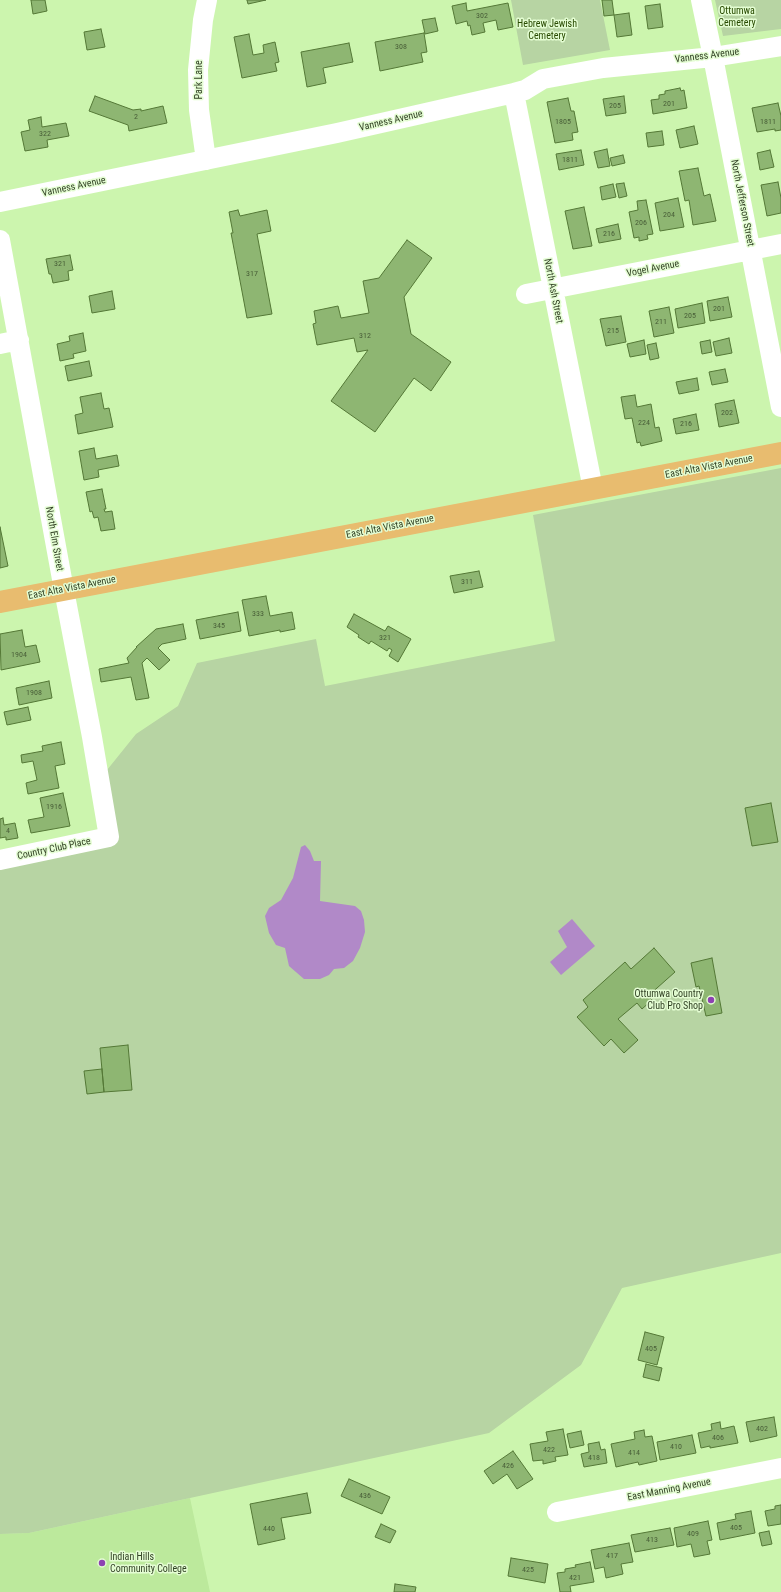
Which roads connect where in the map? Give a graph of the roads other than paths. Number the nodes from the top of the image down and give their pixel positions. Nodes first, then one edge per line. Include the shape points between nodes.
1 (207, 0) edge
2 (701, 0) edge
3 (781, 46) edge
4 (713, 57) junction
5 (514, 93) junction
6 (206, 160) junction
7 (0, 202) edge
8 (0, 240) edge
9 (781, 244) edge
10 (751, 250) junction
11 (553, 288) junction
12 (526, 294) dead end
13 (9, 342) edge
14 (781, 407) edge
15 (781, 453) edge
16 (593, 489) junction
17 (64, 590) junction
18 (0, 602) edge
19 (109, 837) joint
20 (0, 860) edge
21 (781, 1468) edge
22 (557, 1512) dead end

1 - 6 street, Park Lane via 202,20 198,70 199,110
2 - 4 street, North Jefferson Street
3 - 4 street, Vanness Avenue
4 - 5 street, Vanness Avenue via 603,68 543,80
4 - 10 street, North Jefferson Street
5 - 6 street, Vanness Avenue
5 - 11 street, North Ash Street
6 - 7 street, Vanness Avenue
8 - 13 street, North Elm Street
9 - 10 street, Vogel Avenue
10 - 11 street, Vogel Avenue
10 - 14 street, North Jefferson Street
11 - 12 street, Vogel Avenue
11 - 16 street, North Ash Street
13 - 17 street, North Elm Street
15 - 16 main road, East Alta Vista Avenue
16 - 17 main road, East Alta Vista Avenue
17 - 18 main road, East Alta Vista Avenue
17 - 19 street, North Elm Street
19 - 20 street, Country Club Place
21 - 22 street, East Manning Avenue

